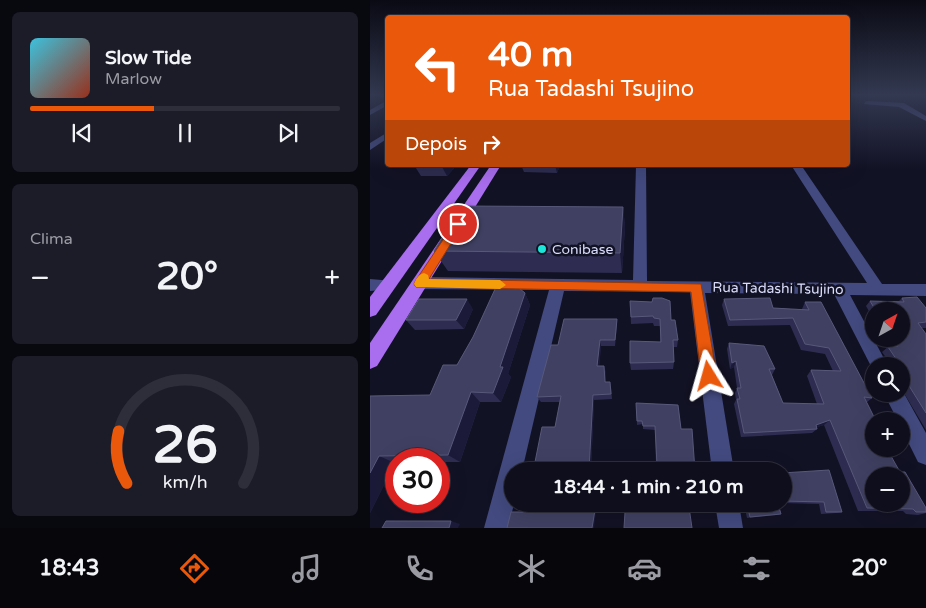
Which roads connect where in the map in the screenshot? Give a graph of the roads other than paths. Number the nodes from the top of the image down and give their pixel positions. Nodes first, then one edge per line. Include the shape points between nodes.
1 (385, 136) edge
2 (370, 148) edge
3 (475, 167) edge
4 (495, 167) edge
5 (641, 167) edge
6 (797, 167) edge
7 (420, 284) junction
8 (370, 285) edge
9 (388, 285) junction
10 (558, 286) junction
11 (640, 286) junction
12 (697, 288) junction
13 (839, 289) junction
14 (878, 289) junction
15 (926, 290) edge
16 (370, 310) edge
17 (377, 345) edge
18 (874, 357) edge
19 (370, 360) edge
20 (898, 402) edge
21 (926, 454) edge
22 (722, 462) edge
23 (728, 512) edge
24 (496, 528) edge
25 (731, 528) edge

1 - 2 street
3 - 9 main road
4 - 7 main road
5 - 11 street
6 - 14 street
7 - 10 street, Rua Tadashi Tsujino
7 - 17 main road
8 - 9 street
9 - 16 main road
10 - 11 street, Rua Tadashi Tsujino
10 - 24 street
11 - 12 street, Rua Tadashi Tsujino
12 - 13 street, Rua Tadashi Tsujino
12 - 22 street
13 - 14 street, Rua Tadashi Tsujino
13 - 18 street
14 - 15 street, Rua Tadashi Tsujino
17 - 19 main road
20 - 21 street
23 - 25 street

